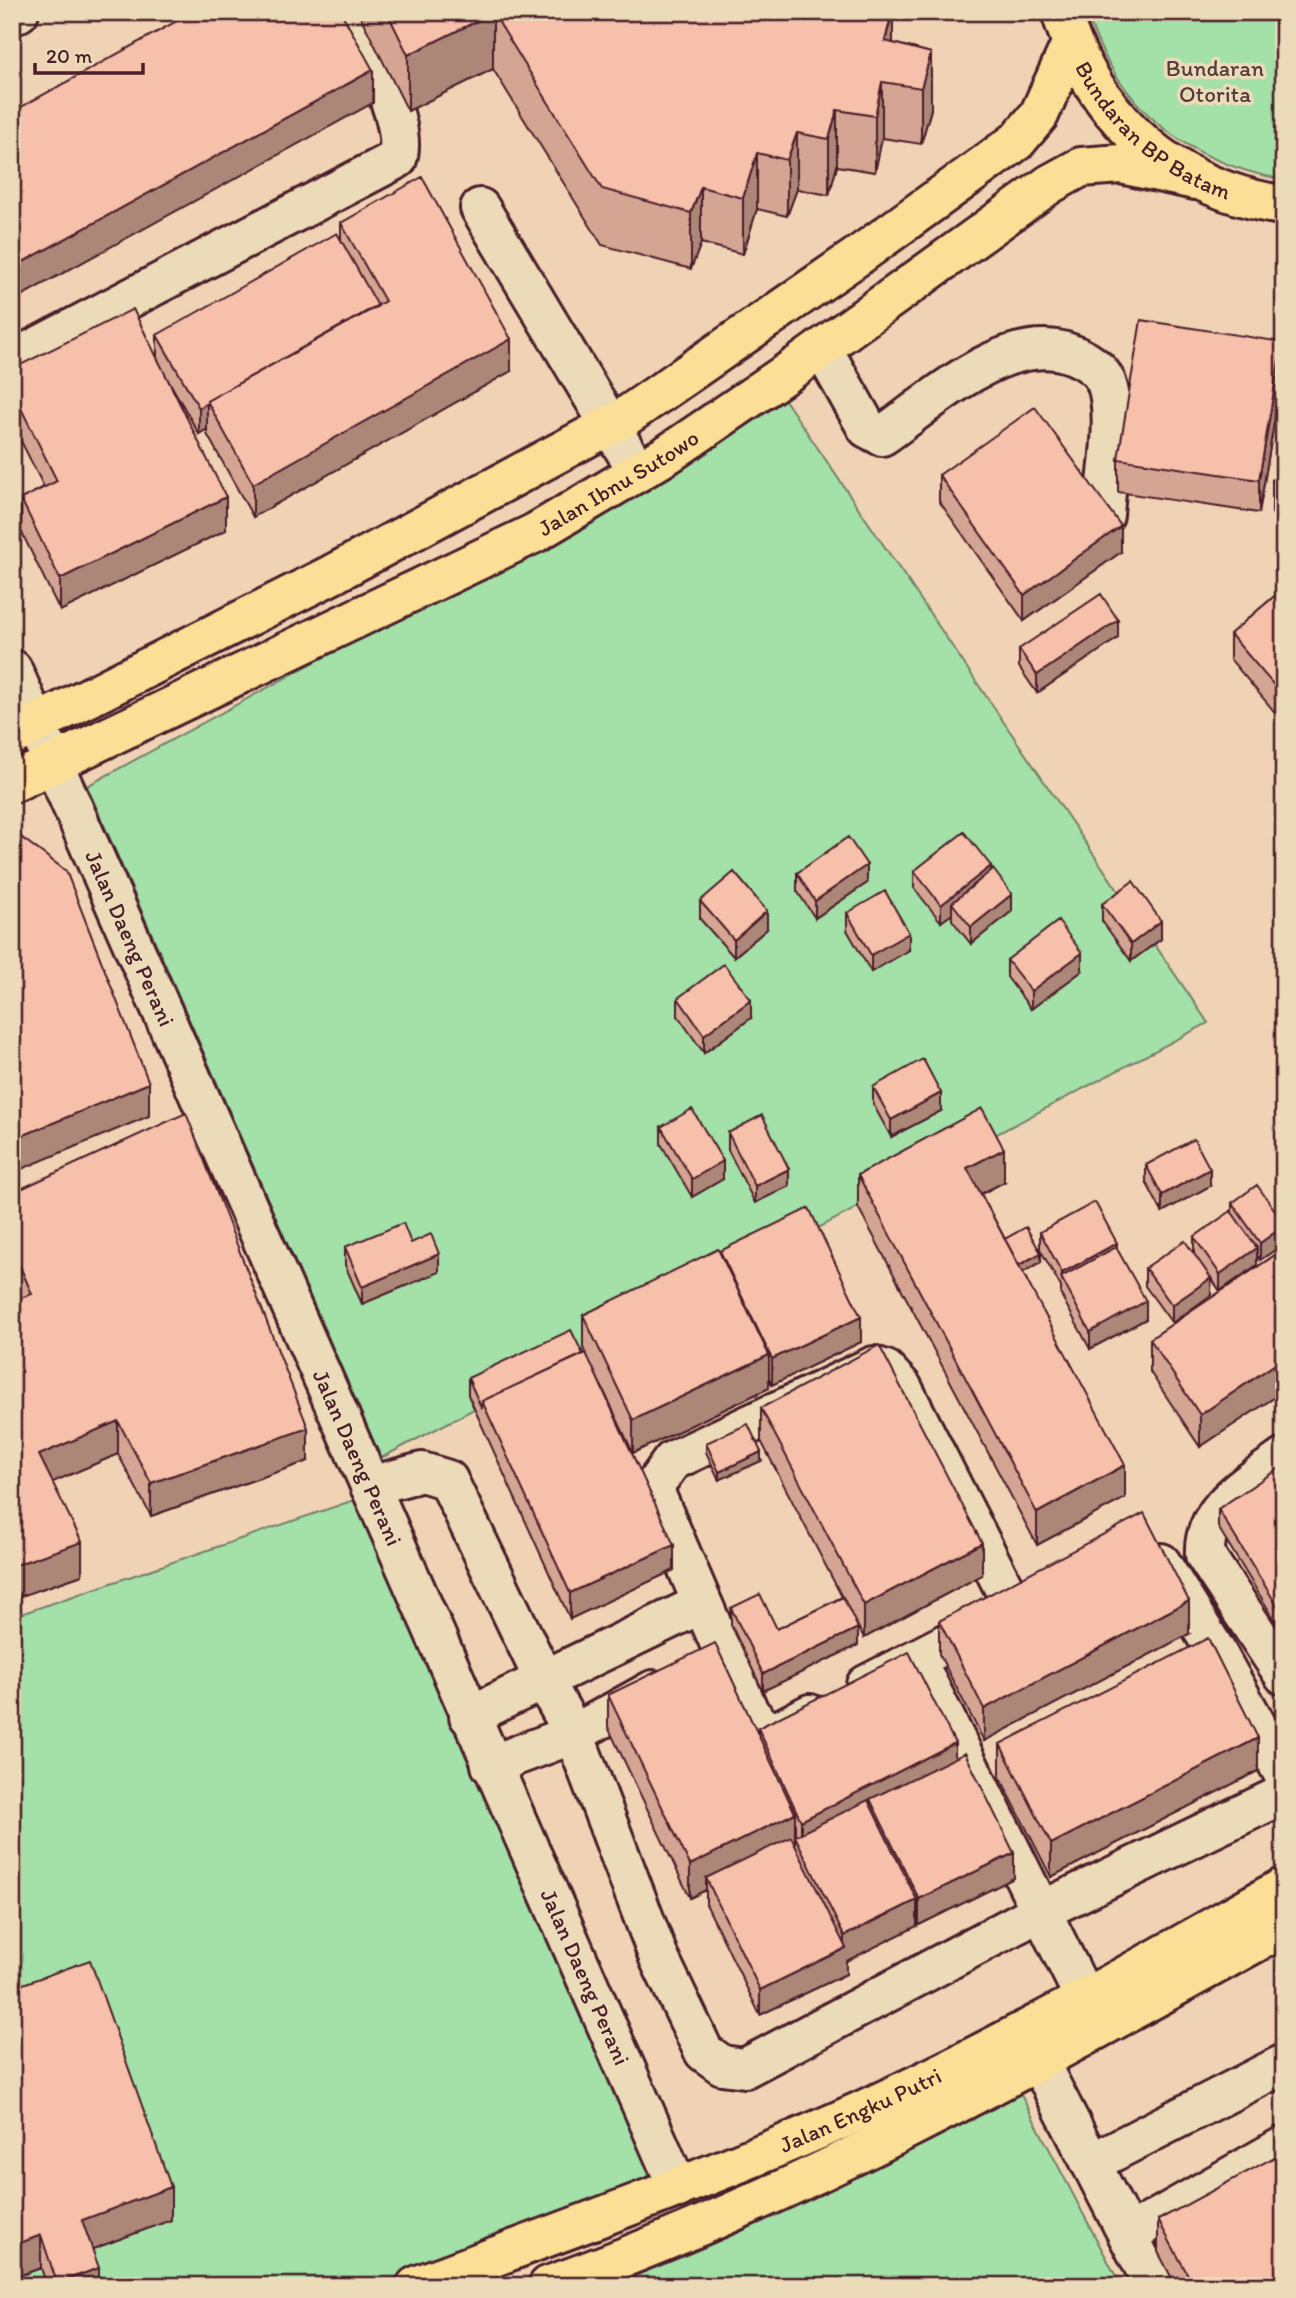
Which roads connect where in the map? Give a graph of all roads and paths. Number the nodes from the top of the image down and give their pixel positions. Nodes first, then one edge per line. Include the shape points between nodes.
1 (19, 12) edge
2 (351, 12) edge
3 (12, 16) edge
4 (1066, 28) edge
5 (1195, 180) junction
6 (1284, 205) edge
7 (481, 208) dead end
8 (765, 321) junction
9 (809, 357) junction
10 (12, 360) edge
11 (610, 426) junction
12 (638, 472) junction
13 (1104, 515) edge
14 (12, 669) edge
15 (25, 730) edge
16 (54, 763) junction
17 (12, 783) edge
18 (1284, 1458) edge
19 (370, 1486) junction
20 (1133, 1543) edge
21 (1050, 1588) edge
22 (701, 1604) junction
23 (1014, 1608) junction
24 (723, 1652) junction
25 (916, 1660) junction
26 (1284, 1675) edge
27 (544, 1680) junction
28 (470, 1716) junction
29 (574, 1734) junction
30 (491, 1765) junction
31 (1284, 1775) edge
32 (1284, 1794) edge
33 (1284, 1887) edge
34 (1041, 1911) junction
35 (1284, 1927) edge
36 (1084, 1999) junction
37 (1039, 2062) junction
38 (1284, 2064) edge
39 (1284, 2146) edge
40 (1091, 2163) junction
41 (678, 2188) junction
42 (1128, 2235) junction
43 (416, 2286) edge
44 (548, 2286) edge
45 (1154, 2286) edge

1 - 3 street
2 - 10 street via 399,126 397,159
4 - 5 main road, Bundaran BP Batam via 1101,99 1143,145
4 - 8 main road via 1039,115 1017,141
5 - 6 main road, Bundaran BP Batam via 1263,204
5 - 9 main road, Jalan Ibnu Sutowo via 1121,164 1081,167 1050,184
7 - 11 street
8 - 9 main road
8 - 11 main road
9 - 12 main road, Jalan Ibnu Sutowo
9 - 13 street via 867,428 882,436 994,359 1033,347 1062,350 1088,361 1105,381 1111,419
11 - 12 street
11 - 15 main road via 331,575
12 - 16 main road, Jalan Ibnu Sutowo via 535,533
14 - 15 street, Jalan Daeng Perani
15 - 16 street, Jalan Daeng Perani
16 - 17 main road, Jalan Ibnu Sutowo
16 - 19 street, Jalan Daeng Perani
18 - 26 street via 1228,1500 1204,1536 1205,1555
19 - 27 street via 422,1472 448,1480
19 - 28 street, Jalan Daeng Perani
20 - 31 street via 1143,1543 1154,1553 1214,1648
21 - 23 street
22 - 23 street via 655,1493 662,1472 672,1461 874,1366 886,1370 902,1387
22 - 24 street
22 - 27 street
23 - 25 street
24 - 25 street via 750,1714 776,1732
24 - 29 street
25 - 34 street
27 - 28 street
27 - 29 street
28 - 30 street, Jalan Daeng Perani
29 - 30 street
29 - 34 street via 659,1958 704,2052 722,2065 745,2067
30 - 41 street, Jalan Daeng Perani
32 - 34 street
33 - 36 main road, Jalan Engku Putri
34 - 36 street
35 - 37 main road, Jalan Engku Putri
36 - 41 main road, Jalan Engku Putri via 856,2113
37 - 40 street
37 - 44 main road, Jalan Engku Putri via 869,2149
38 - 40 street
39 - 42 street
40 - 42 street
41 - 43 main road, Jalan Engku Putri
42 - 45 street

